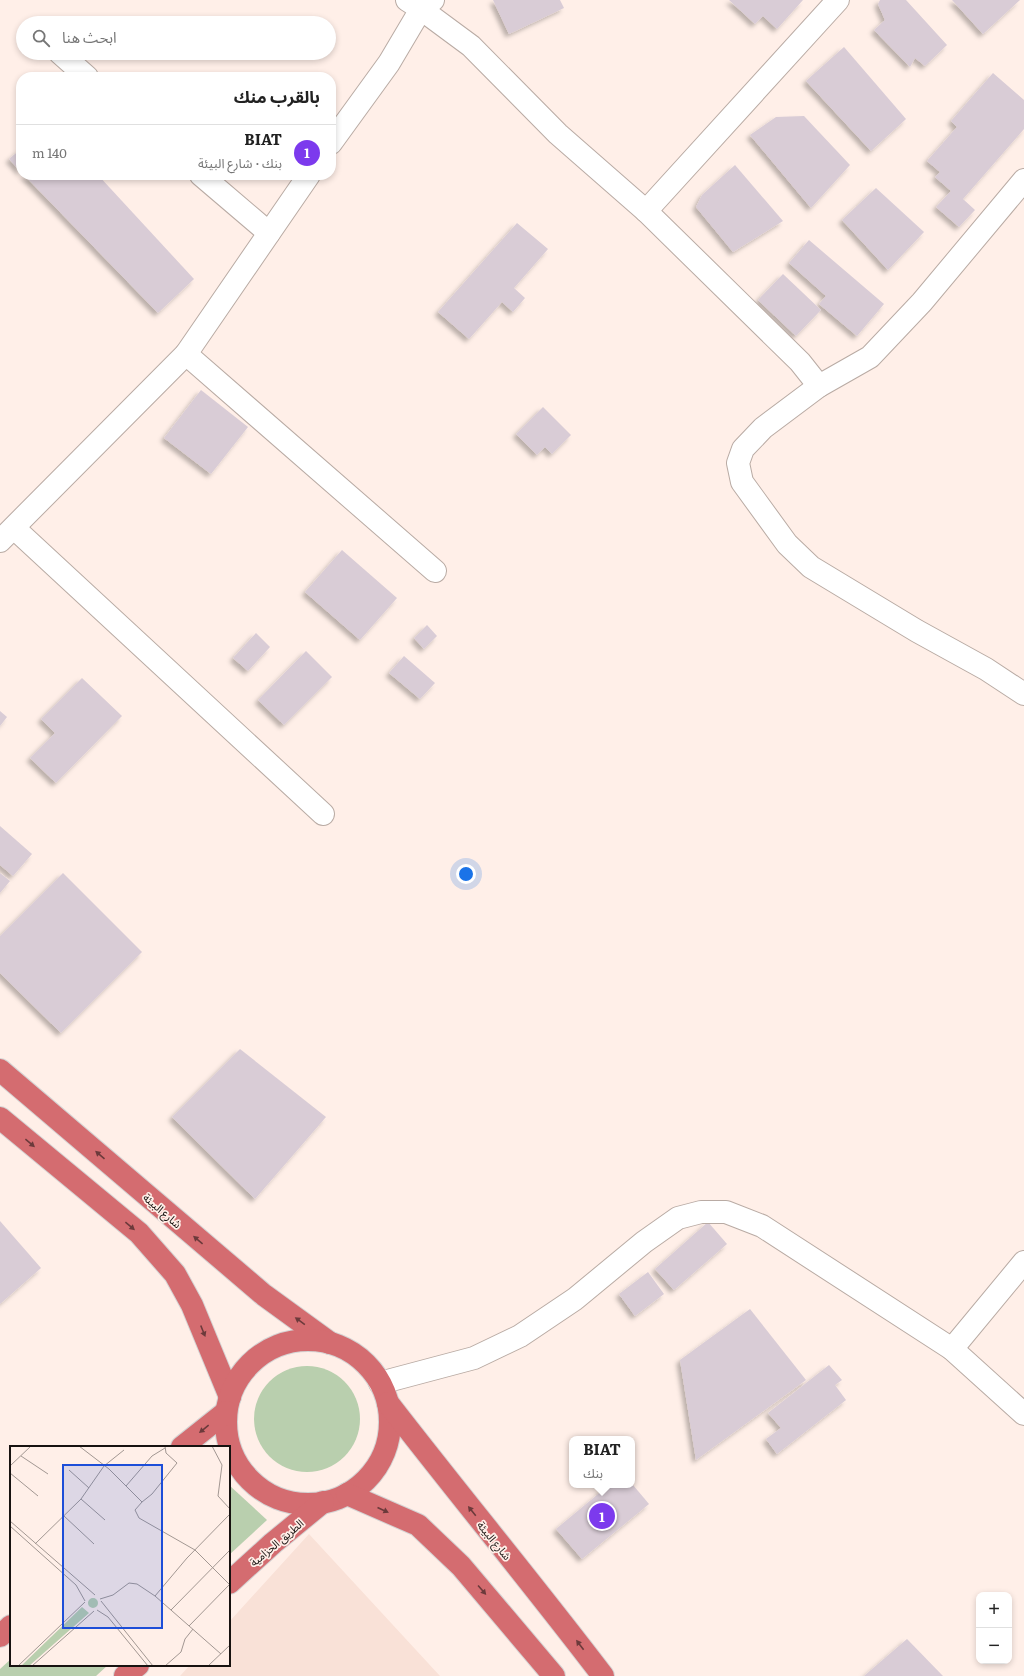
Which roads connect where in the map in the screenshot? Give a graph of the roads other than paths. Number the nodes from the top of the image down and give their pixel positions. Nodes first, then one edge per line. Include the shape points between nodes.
1 (838, 0) edge
2 (420, 3) edge
3 (68, 60) edge
4 (82, 72) edge
5 (336, 136) edge
6 (207, 180) edge
7 (305, 180) edge
8 (1024, 180) edge
9 (646, 211) junction
10 (268, 233) junction
11 (186, 354) junction
12 (820, 386) junction
13 (7, 535) edge
14 (435, 571) dead end
15 (1024, 694) edge
16 (323, 814) dead end
17 (0, 1070) edge
18 (0, 1118) edge
19 (1024, 1262) edge
20 (331, 1344) junction
21 (952, 1349) junction
22 (380, 1383) junction
23 (388, 1403) junction
24 (228, 1404) junction
25 (1024, 1414) edge
26 (183, 1446) edge
27 (229, 1446) edge
28 (230, 1448) edge
29 (347, 1494) junction
30 (324, 1502) junction
31 (230, 1582) edge
32 (10, 1627) edge
33 (0, 1636) edge
34 (137, 1666) edge
35 (125, 1676) edge
36 (554, 1676) edge
37 (604, 1676) edge

1 - 9 street
2 - 5 street via 390,63
2 - 9 street via 471,46 558,134
3 - 4 street
6 - 10 street
7 - 10 street
8 - 12 street via 922,302 870,357
9 - 12 street via 800,362
10 - 11 street
11 - 13 street
11 - 14 street
12 - 15 street via 763,428 743,449 738,463 742,482 787,544 811,567 986,669
13 - 16 street
20 -> 17 highway, شارع البيئة via 264,1294
18 -> 24 highway via 139,1233 176,1274 192,1305
19 - 21 street
20 - 22 highway via 351,1352 367,1366
20 - 24 highway via 306,1340 281,1345 259,1356 241,1374
21 - 22 street via 762,1226 726,1212 701,1212 678,1218 644,1242 575,1299 520,1336 474,1358
21 - 25 street
22 - 23 highway
23 - 29 highway via 390,1424 387,1446 378,1465 364,1482
37 -> 23 highway, شارع البيئة
24 -> 26 highway
24 - 27 highway via 226,1434
28 - 30 highway via 244,1474 260,1489 280,1499 301,1504
29 - 30 highway
29 -> 36 highway via 418,1526 461,1566
30 - 31 highway, الطريق الحزامية
32 - 33 highway
34 - 35 highway

